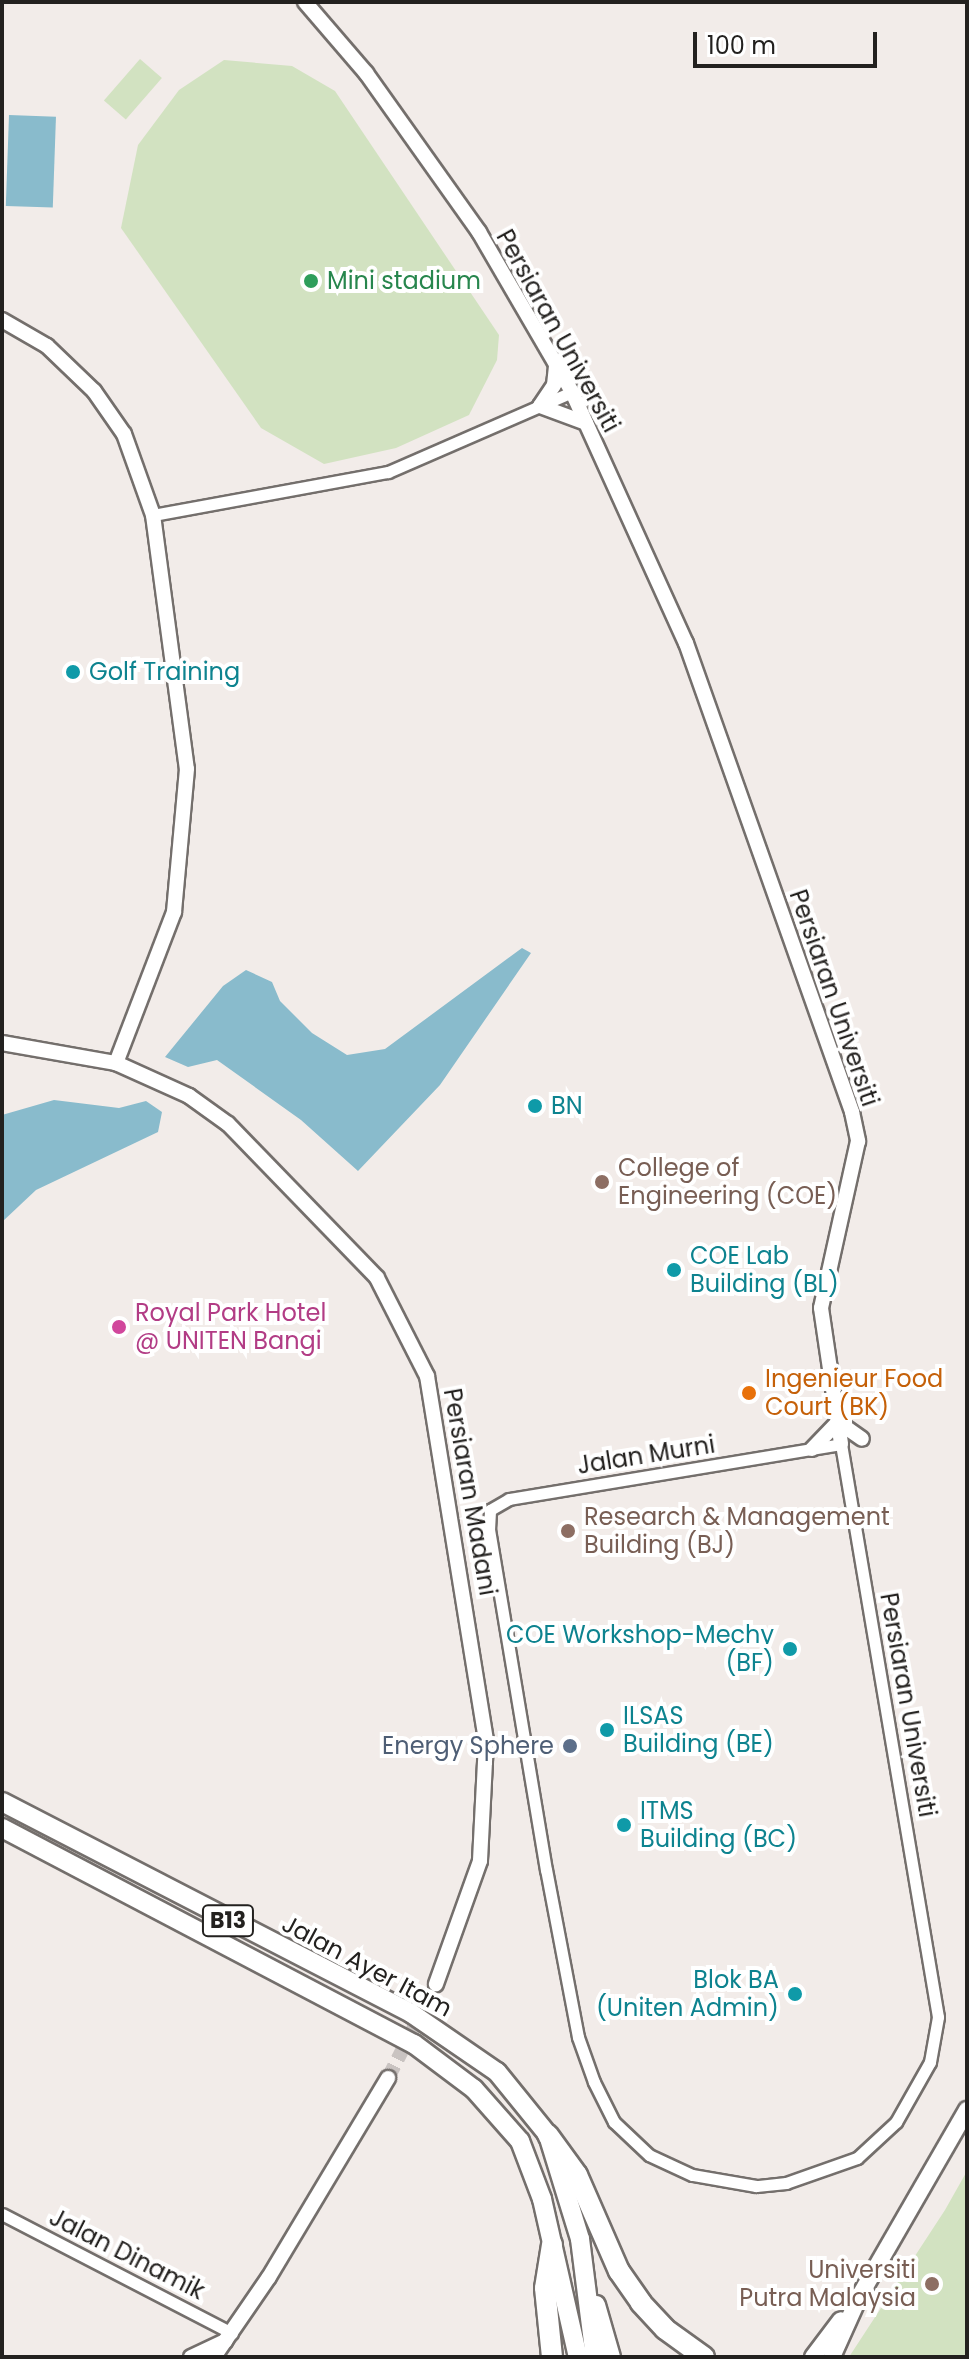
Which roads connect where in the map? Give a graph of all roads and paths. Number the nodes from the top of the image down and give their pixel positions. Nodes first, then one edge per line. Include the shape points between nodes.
1 (305, 2) edge
2 (2, 320) edge
3 (556, 365) junction
4 (572, 392) junction
5 (540, 406) junction
6 (587, 423) junction
7 (153, 515) junction
8 (2, 1043) edge
9 (116, 1063) junction
10 (838, 1422) junction
11 (862, 1439) dead end
12 (841, 1444) junction
13 (812, 1449) junction
14 (490, 1510) joint
15 (2, 1802) edge
16 (2, 1828) edge
17 (436, 1984) tunnel mouth
18 (388, 2078) tunnel mouth
19 (967, 2110) edge
20 (548, 2135) junction
21 (2, 2214) edge
22 (552, 2245) junction
23 (582, 2261) junction
24 (558, 2268) junction
25 (859, 2297) junction
26 (229, 2337) junction
27 (191, 2357) edge
28 (214, 2357) edge
29 (552, 2357) edge
30 (565, 2357) edge
31 (578, 2357) edge
32 (595, 2357) edge
33 (611, 2357) edge
34 (704, 2357) edge
35 (813, 2357) edge
36 (832, 2357) edge

1 - 3 street, Persiaran Universiti via 366,73 470,220
2 - 7 street via 47,346 94,391 124,434
3 - 4 street, Persiaran Universiti
3 - 5 street via 554,385
4 - 5 street
4 - 6 street, Persiaran Universiti
5 - 6 street
5 - 7 street via 388,472
6 - 10 street, Persiaran Universiti via 686,643 852,1112 858,1141 821,1308
7 - 9 street via 187,769 174,912
8 - 9 street, Persiaran Madani
9 - 17 street, Persiaran Madani via 189,1096 228,1124 327,1221 377,1278 427,1376 486,1742 480,1861
10 - 11 street
10 - 12 street, Persiaran Universiti
10 - 13 street
12 - 13 street, Jalan Murni
12 - 14 street, Persiaran Universiti via 938,2017 930,2062 896,2122 857,2158 786,2183 756,2186 692,2175 649,2155 614,2122 578,2037 489,1530
13 - 14 street, Jalan Murni via 509,1499
15 - 20 main road, Jalan Ayer Itam / B13 via 455,2039 497,2072
16 - 22 main road, Jalan Ayer Itam / B13 via 414,2044 474,2089 520,2141
18 - 26 street
19 - 25 main road
20 - 23 main road, B13 via 574,2212
20 - 34 highway via 577,2175 619,2271 641,2303 665,2329
21 - 26 street, Jalan Dinamik
22 - 24 main road, B13
22 - 29 highway via 545,2288
23 - 32 main road, B13
23 - 33 main road via 591,2276
24 - 30 main road via 555,2288
24 - 31 main road, B13
25 - 35 main road
25 - 36 main road
26 - 27 street
26 - 28 street

